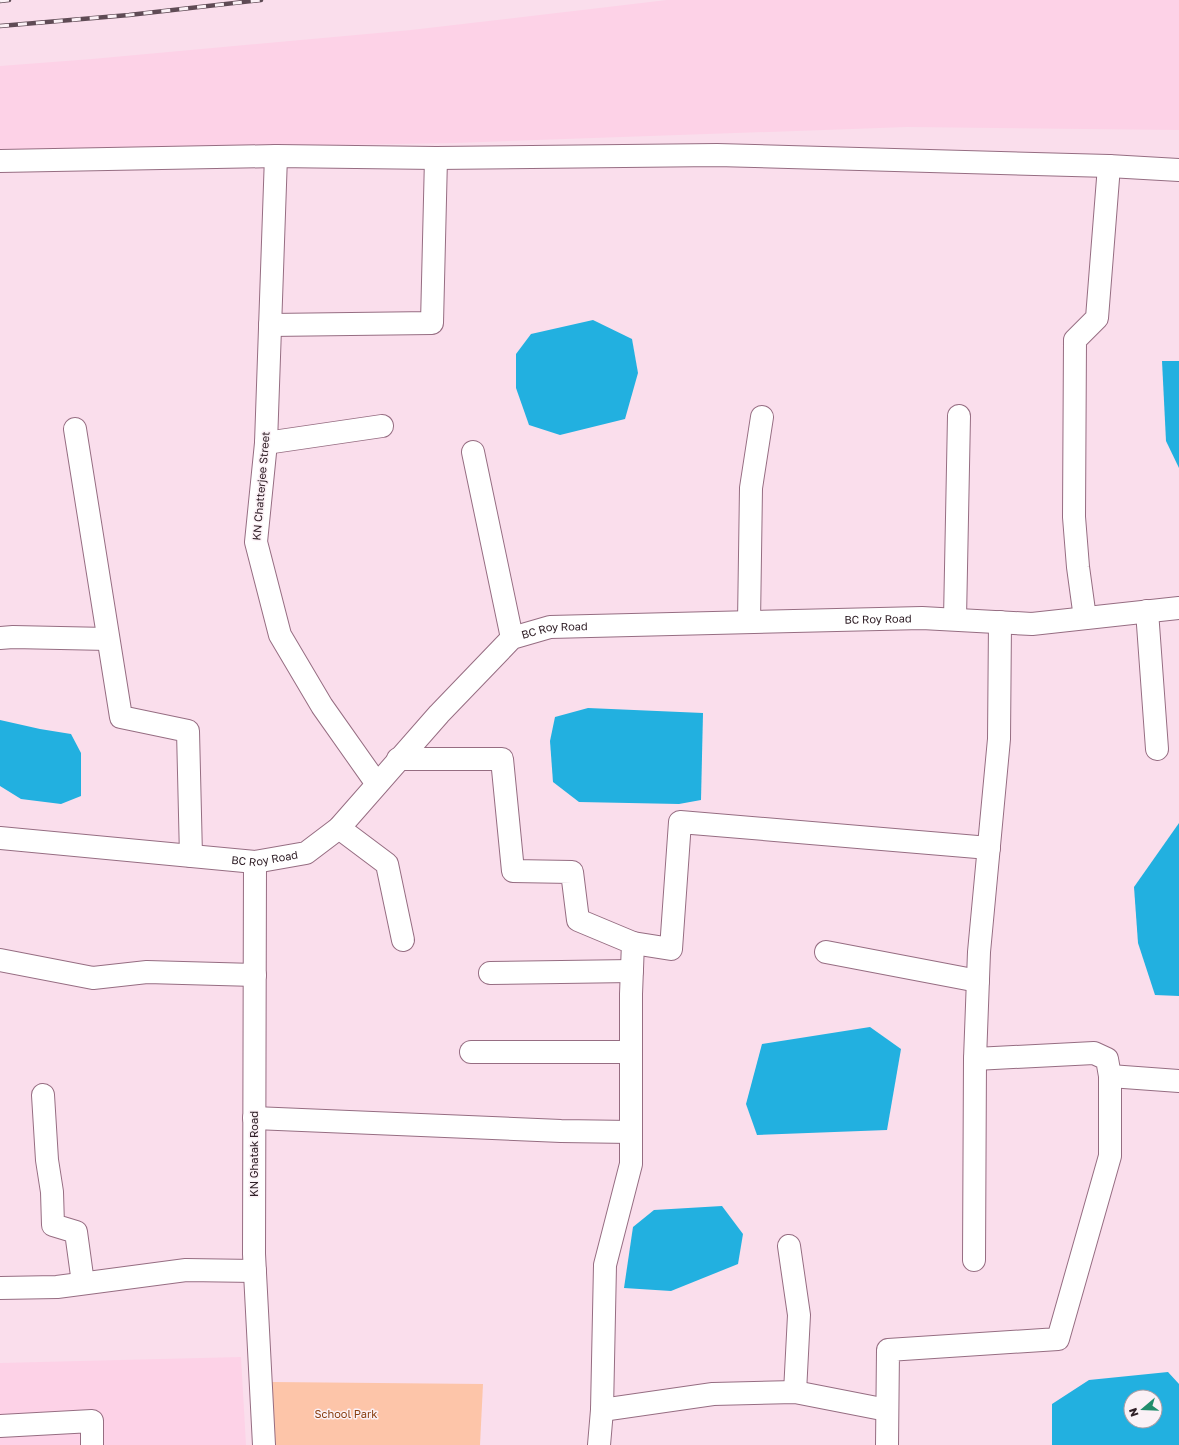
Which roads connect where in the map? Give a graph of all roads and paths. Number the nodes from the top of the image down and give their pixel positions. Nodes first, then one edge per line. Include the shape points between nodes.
1 (276, 156) junction
2 (436, 158) junction
3 (0, 161) edge
4 (1109, 166) junction
5 (1179, 170) edge
6 (270, 325) junction
7 (959, 416) dead end
8 (762, 417) dead end
9 (382, 426) dead end
10 (75, 429) dead end
11 (266, 443) junction
12 (473, 452) dead end
13 (1179, 608) edge
14 (1147, 611) junction
15 (1085, 618) junction
16 (955, 619) junction
17 (749, 622) junction
18 (1000, 622) junction
19 (0, 638) edge
20 (512, 638) junction
21 (108, 639) junction
22 (1157, 749) dead end
23 (398, 759) junction
24 (377, 784) junction
25 (339, 828) junction
26 (0, 838) edge
27 (989, 848) junction
28 (191, 856) junction
29 (255, 862) junction
30 (403, 940) dead end
31 (633, 943) junction
32 (826, 952) dead end
33 (0, 960) edge
34 (632, 971) junction
35 (490, 973) dead end
36 (255, 975) junction
37 (978, 981) junction
38 (471, 1052) dead end
39 (631, 1052) junction
40 (975, 1059) junction
41 (1110, 1076) junction
42 (1179, 1081) edge
43 (43, 1095) dead end
44 (254, 1118) junction
45 (631, 1132) junction
46 (789, 1246) dead end
47 (974, 1260) dead end
48 (255, 1271) junction
49 (83, 1283) junction
50 (0, 1288) edge
51 (795, 1392) junction
52 (602, 1410) junction
53 (888, 1410) junction
54 (0, 1426) edge
55 (92, 1445) edge
56 (264, 1445) edge
57 (599, 1445) edge
58 (887, 1445) edge

1 - 2 street
1 - 3 street
1 - 6 street, KN Chatterjee Street
2 - 4 street via 717,155
2 - 6 street via 432,323
4 - 5 street
4 - 15 street via 1097,318 1076,340 1074,517
6 - 11 street, KN Chatterjee Street
7 - 16 street
8 - 17 street via 750,488
9 - 11 street
10 - 21 street
11 - 24 street, KN Chatterjee Street via 256,542 280,635 322,706
12 - 20 street
13 - 14 street, BC Roy Road
14 - 15 street, BC Roy Road
14 - 22 street
15 - 18 street, BC Roy Road via 1032,624
16 - 17 street, BC Roy Road
16 - 18 street, BC Roy Road
17 - 20 street, BC Roy Road via 550,627
18 - 27 street via 999,739
19 - 21 street
20 - 23 street, BC Roy Road
21 - 28 street via 121,717 188,731
23 - 24 street, BC Roy Road
23 - 31 street via 502,759 513,871 572,872 578,920
24 - 25 street, BC Roy Road
25 - 29 street, BC Roy Road via 306,853
25 - 30 street via 387,864
26 - 28 street, BC Roy Road
27 - 31 street via 680,822 671,949
27 - 37 street
28 - 29 street, BC Roy Road
29 - 36 street, KN Ghatak Road
31 - 34 street
32 - 37 street
33 - 36 street via 93,978 147,972
34 - 35 street
34 - 39 street
36 - 44 street, KN Ghatak Road
37 - 40 street
38 - 39 street
39 - 45 street
40 - 41 street via 1094,1052 1107,1059
40 - 47 street
41 - 42 street
41 - 53 street via 1110,1156 1058,1339 888,1350
43 - 49 street via 53,1225 76,1232
44 - 45 street via 560,1132
44 - 48 street, KN Ghatak Road
45 - 52 street via 631,1164 606,1265
46 - 51 street via 800,1315
48 - 49 street via 186,1270
48 - 56 street, KN Ghatak Road
49 - 50 street via 57,1287
51 - 52 street via 713,1394
51 - 53 street
52 - 57 street
53 - 58 street
54 - 55 street via 92,1421

